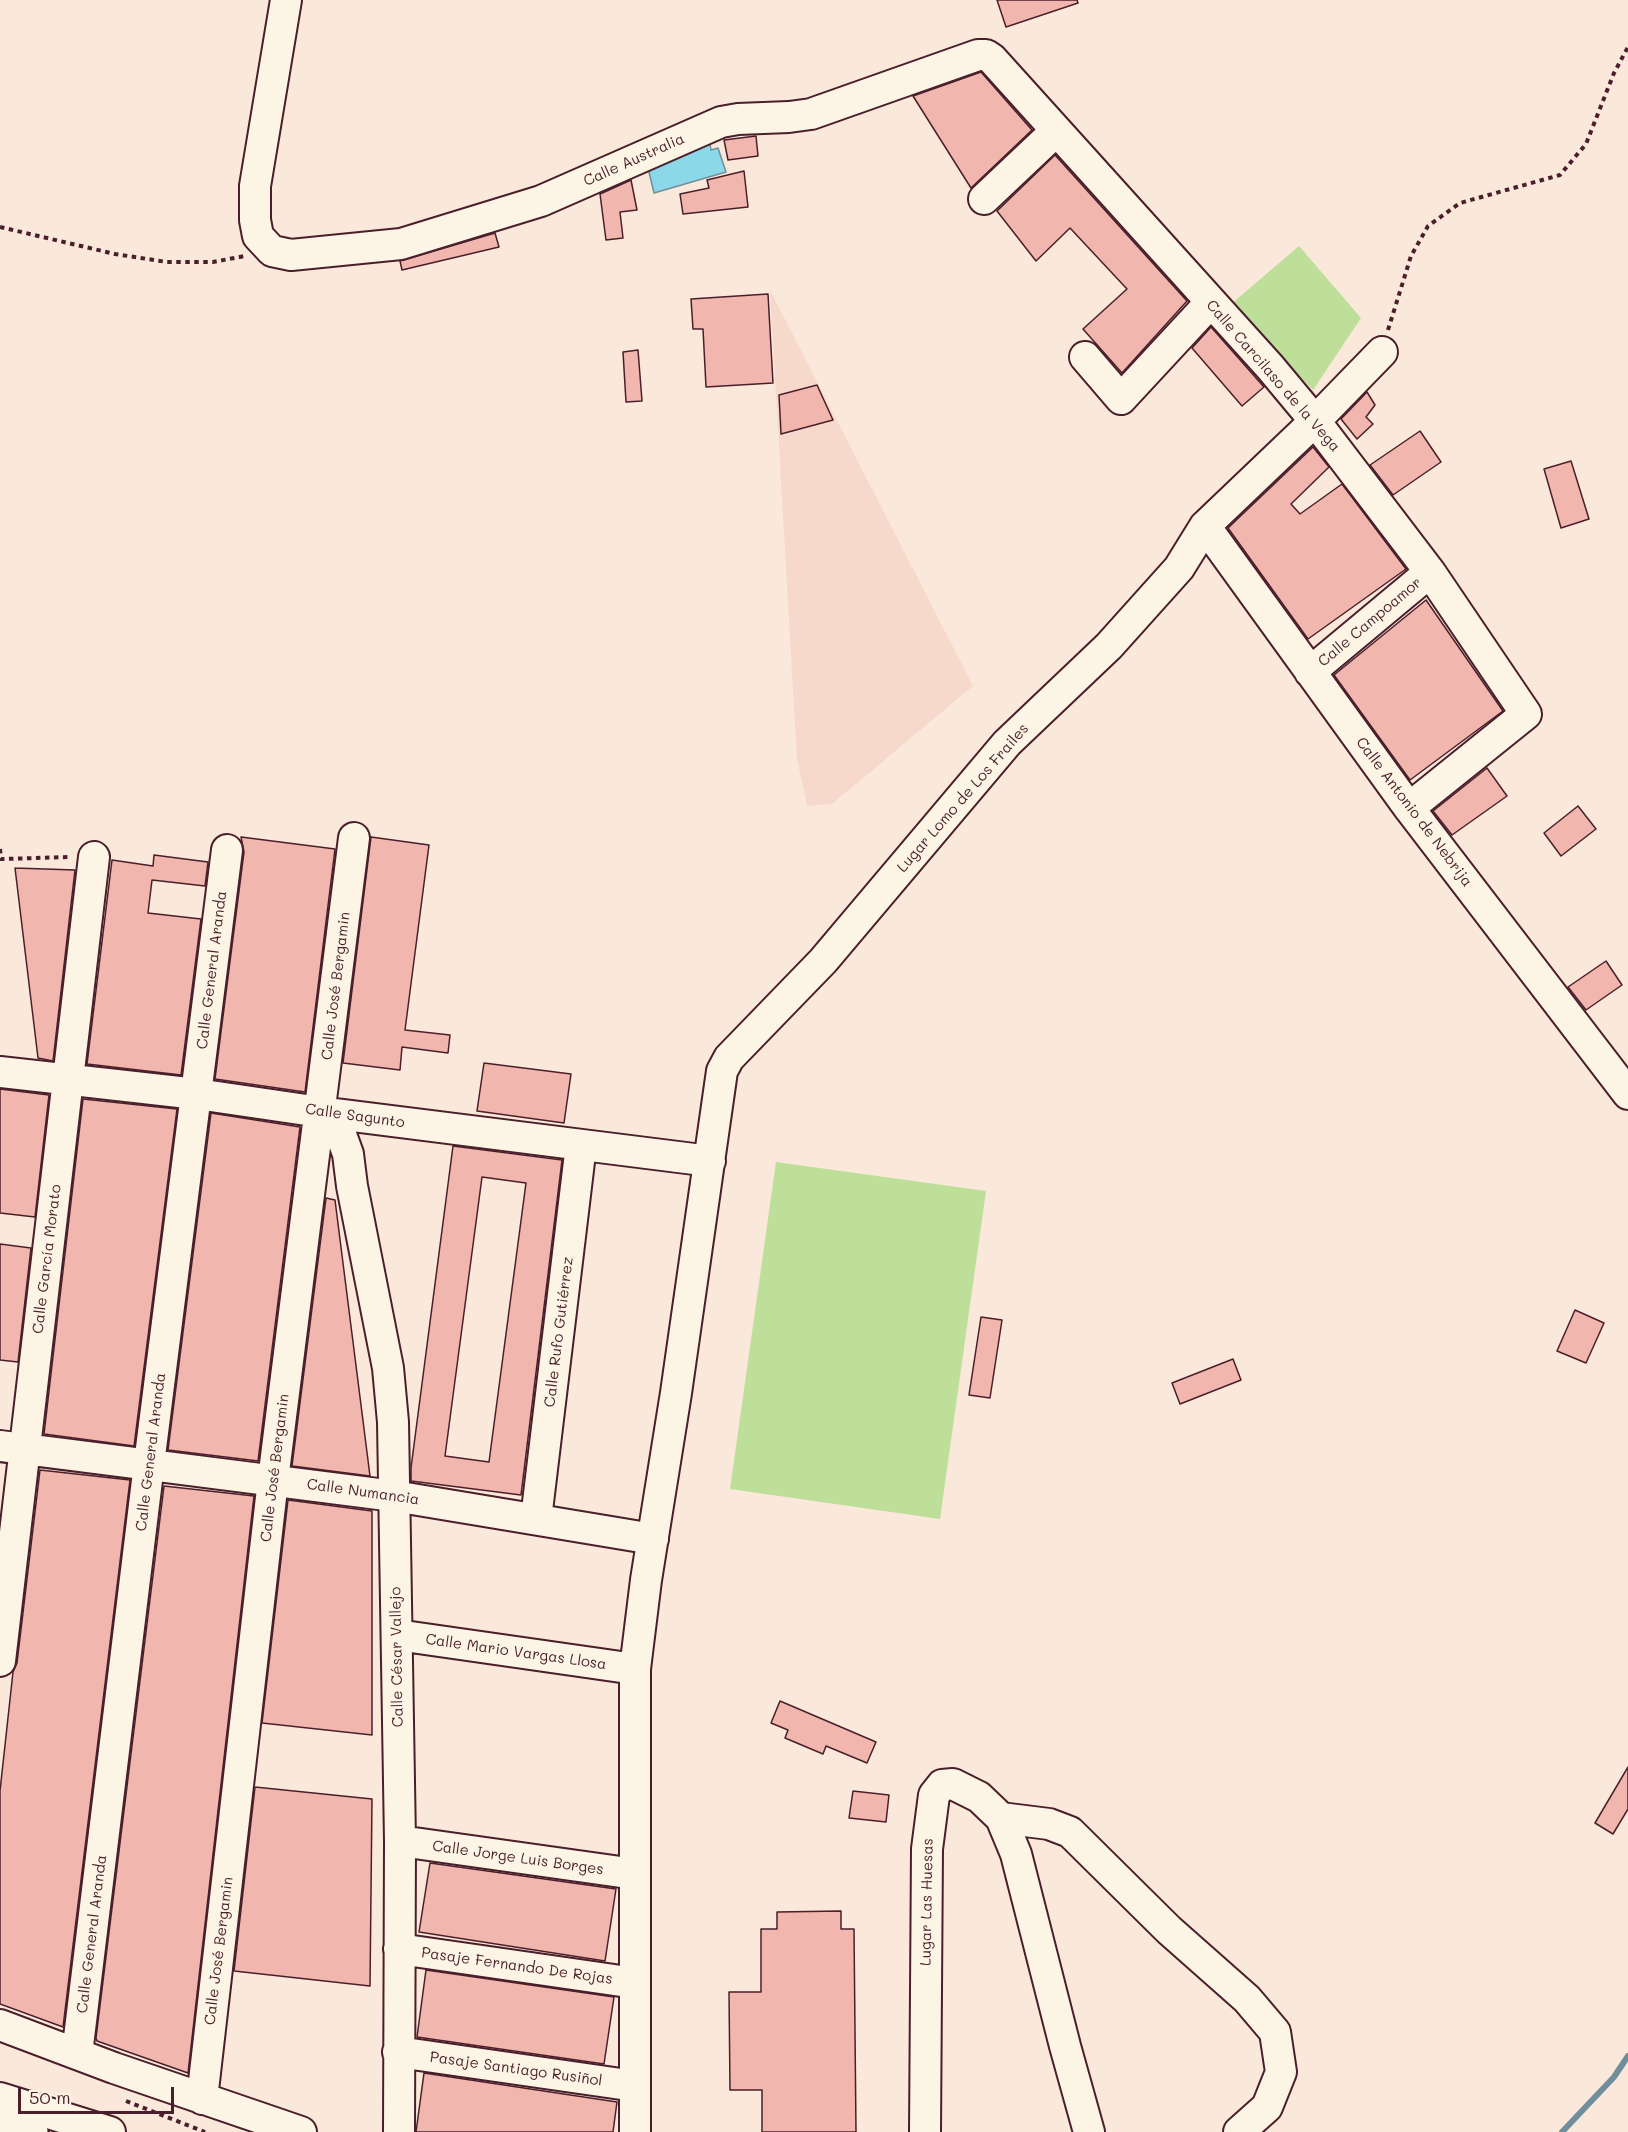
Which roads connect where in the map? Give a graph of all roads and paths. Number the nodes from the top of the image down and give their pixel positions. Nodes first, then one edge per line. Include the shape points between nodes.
1 (286, 0) edge
2 (1628, 47) edge
3 (992, 59) joint
4 (1056, 131) junction
5 (984, 199) dead end
6 (0, 227) edge
7 (272, 251) junction
8 (1210, 303) junction
9 (1382, 352) joint
10 (1085, 357) dead end
11 (1315, 421) junction
12 (1205, 526) junction
13 (1430, 572) junction
14 (1310, 672) junction
15 (1409, 808) junction
16 (354, 837) dead end
17 (0, 849) edge
18 (227, 850) dead end
19 (94, 857) joint
20 (1, 859) edge
21 (0, 1072) edge
22 (69, 1079) junction
23 (196, 1094) junction
24 (1628, 1094) edge
25 (320, 1112) junction
26 (379, 1119) junction
27 (581, 1145) junction
28 (348, 1154) junction
29 (710, 1161) junction
30 (312, 1174) junction
31 (352, 1186) junction
32 (12, 1448) edge
33 (149, 1464) junction
34 (273, 1480) junction
35 (394, 1496) junction
36 (536, 1519) junction
37 (653, 1539) junction
38 (397, 1635) junction
39 (0, 1661) edge
40 (636, 1669) junction
41 (1001, 1818) junction
42 (400, 1841) junction
43 (635, 1874) junction
44 (399, 1949) junction
45 (635, 1983) junction
46 (0, 2025) edge
47 (398, 2052) junction
48 (77, 2054) junction
49 (635, 2086) junction
50 (0, 2098) edge
51 (202, 2099) junction
52 (0, 2119) edge
53 (31, 2132) edge
54 (110, 2132) edge
55 (301, 2132) edge
56 (399, 2132) edge
57 (635, 2132) edge
58 (925, 2132) edge
59 (1089, 2132) edge
60 (1239, 2132) edge

1 - 7 street via 255,186 258,236
2 - 9 path via 1586,144 1560,175 1460,203 1428,225 1411,256
3 - 4 street, Calle Carcilaso de la Vega
3 - 7 street, Calle Australia via 986,55 971,57 811,114 722,122 541,201 401,244 291,255
4 - 5 street
4 - 8 street, Calle Carcilaso de la Vega
6 - 7 path via 167,262 213,262
8 - 10 street via 1121,399
8 - 11 street, Calle Carcilaso de la Vega
9 - 11 street, Lugar Lomo de Los Frailes
11 - 12 street, Lugar Lomo de Los Frailes
11 - 13 street, Calle Carcilaso de la Vega
12 - 14 street, Calle Antonio de Nebrija
12 - 29 street, Lugar Lomo de Los Frailes via 1171,576 1109,646 1006,743 823,961 729,1058 722,1071
13 - 14 street, Calle Campoamor
13 - 15 street, Calle Carcilaso de la Vega via 1526,714
14 - 15 street, Calle Antonio de Nebrija
15 - 24 street, Calle Antonio de Nebrija
16 - 25 street, Calle José Bergamin
17 - 20 path
18 - 23 street, Calle General Aranda
19 - 20 path
19 - 22 street, Calle García Morato
21 - 22 street, Calle Sagunto
22 - 23 street, Calle Sagunto
22 - 32 street, Calle García Morato
23 - 25 street, Calle Sagunto
23 - 33 street, Calle General Aranda
25 - 26 street, Calle Sagunto
25 - 28 street, Calle César Vallejo via 339,1129
25 - 30 street, Calle José Bergamin
26 - 27 street, Calle Sagunto
26 - 28 street via 358,1135
27 - 29 street, Calle Sagunto
27 - 36 street, Calle Rufo Gutiérrez
28 - 31 street, Calle César Vallejo
29 - 37 street
30 - 31 street via 329,1169 341,1174
30 - 34 street, Calle José Bergamin
31 - 35 street, Calle César Vallejo via 388,1368
32 - 33 street, Calle Numancia
32 - 39 street, Calle García Morato
33 - 34 street, Calle Numancia
33 - 48 street, Calle General Aranda
34 - 35 street, Calle Numancia
34 - 51 street, Calle José Bergamin
35 - 36 street, Calle Numancia
35 - 38 street, Calle César Vallejo
36 - 37 street, Calle Numancia
37 - 40 street
38 - 40 street, Calle Mario Vargas Llosa
38 - 42 street, Calle César Vallejo
40 - 43 street
41 - 58 street, Lugar Las Huesas via 979,1797 953,1784 942,1785 934,1795 927,1849
41 - 59 street, Lugar Las Huesas via 1016,1854
41 - 60 street via 1049,1824 1070,1832 1169,1930 1247,1999 1275,2032 1281,2072 1267,2107
42 - 43 street, Calle Jorge Luis Borges
42 - 44 street, Calle César Vallejo
43 - 45 street
44 - 45 street, Pasaje Fernando De Rojas
44 - 47 street, Calle César Vallejo
45 - 49 street
46 - 48 street
47 - 49 street, Pasaje Santiago Rusiñol
47 - 56 street, Calle César Vallejo
48 - 51 street
49 - 57 street
50 - 54 street
51 - 55 street
52 - 53 highway

